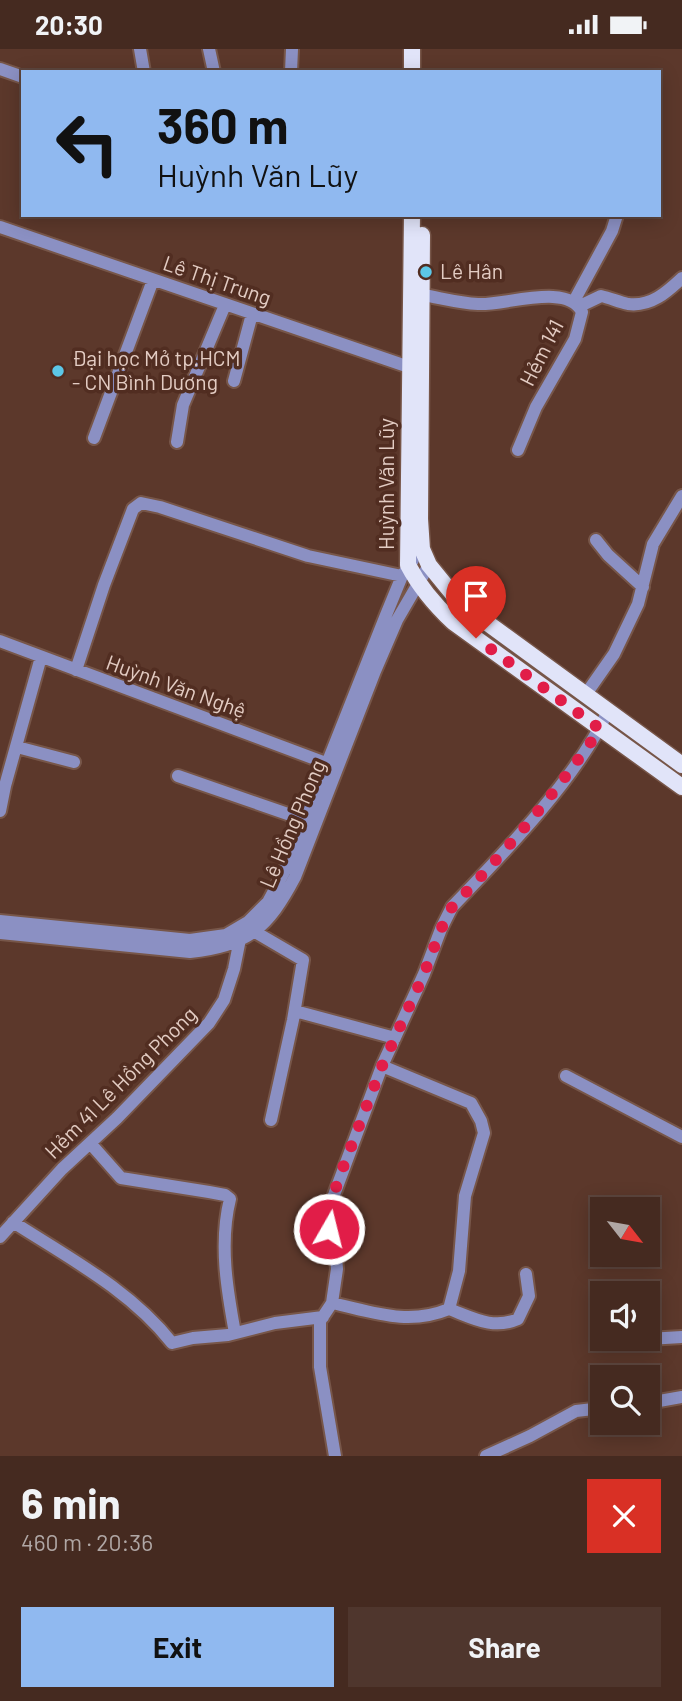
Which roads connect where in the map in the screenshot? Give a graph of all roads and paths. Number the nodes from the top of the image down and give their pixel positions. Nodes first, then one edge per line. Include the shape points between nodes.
1 (140, 49) edge
2 (209, 49) edge
3 (292, 49) edge
4 (412, 49) edge
5 (422, 49) edge
6 (0, 69) edge
7 (144, 70) edge
8 (214, 70) edge
9 (291, 70) edge
10 (412, 70) edge
11 (422, 70) edge
12 (21, 76) edge
13 (412, 217) edge
14 (422, 217) edge
15 (616, 217) edge
16 (0, 227) edge
17 (682, 278) edge
18 (153, 280) junction
19 (422, 295) junction
20 (577, 303) junction
21 (225, 305) junction
22 (252, 314) junction
23 (416, 367) junction
24 (234, 381) dead end
25 (94, 438) dead end
26 (177, 442) dead end
27 (518, 450) dead end
28 (682, 496) edge
29 (596, 540) dead end
30 (425, 557) junction
31 (409, 574) junction
32 (643, 587) junction
33 (0, 641) edge
34 (41, 657) junction
35 (76, 670) junction
36 (586, 695) junction
37 (608, 711) junction
38 (600, 729) junction
39 (17, 747) junction
40 (74, 762) dead end
41 (682, 765) edge
42 (333, 766) junction
43 (178, 776) dead end
44 (682, 787) edge
45 (0, 811) edge
46 (304, 820) junction
47 (0, 921) edge
48 (255, 932) junction
49 (0, 933) edge
50 (240, 939) junction
51 (295, 1011) junction
52 (395, 1038) junction
53 (382, 1066) junction
54 (566, 1076) dead end
55 (271, 1120) dead end
56 (682, 1137) edge
57 (90, 1143) junction
58 (13, 1222) junction
59 (0, 1237) edge
60 (526, 1274) dead end
61 (332, 1303) junction
62 (449, 1309) junction
63 (323, 1317) junction
64 (235, 1333) junction
65 (682, 1338) edge
66 (660, 1339) edge
67 (682, 1397) edge
68 (660, 1401) edge
69 (590, 1409) edge
70 (335, 1456) edge
71 (486, 1456) edge

1 - 7 street
2 - 8 street
3 - 9 street
4 - 10 main road
5 - 11 main road
6 - 12 street
13 - 23 main road, Huỳnh Văn Lũy
14 - 19 main road, Huỳnh Văn Lũy
15 - 20 street
16 - 18 street, Lê Thị Trung
17 - 20 street via 663,296 640,303 601,296
18 - 21 street, Lê Thị Trung
18 - 25 street
19 - 20 street, Hẻm 141 via 480,305 558,297
19 - 23 main road, Huỳnh Văn Lũy
20 - 27 street, Hẻm 141 via 582,312 575,339 536,407
21 - 22 street, Lê Thị Trung
21 - 26 street via 183,405
22 - 23 street, Lê Thị Trung
22 - 24 street
23 - 30 main road
23 - 31 main road, Huỳnh Văn Lũy
28 - 32 street via 653,544
29 - 32 street
30 - 31 street, Lê Hồng Phong
30 - 31 street, Lê Hồng Phong
30 - 36 main road via 460,603
31 - 35 street via 308,556 141,503 134,509 109,572
31 - 38 main road via 453,622
31 - 42 street, Lê Hồng Phong via 397,620
32 - 36 street via 614,654
33 - 34 street, Huỳnh Văn Nghệ
34 - 35 street, Huỳnh Văn Nghệ
34 - 39 street
35 - 42 street, Huỳnh Văn Nghệ
36 - 37 main road
37 - 38 street
37 - 41 main road
38 - 44 main road
38 - 52 street via 524,829 452,907
39 - 40 street
39 - 45 street
42 - 46 street, Lê Hồng Phong
42 - 48 street, Lê Hồng Phong via 295,877 278,909
43 - 46 street
46 - 47 street, Lê Hồng Phong via 268,902 226,935 190,940
48 - 50 street, Lê Hồng Phong
48 - 51 street via 303,960
49 - 50 street, Lê Hồng Phong via 190,952 217,949
50 - 57 street, Hẻm 41 Lê Hồng Phong via 224,1000 209,1023
51 - 52 street
51 - 55 street
52 - 53 street
53 - 61 street via 331,1203 329,1229 337,1255
53 - 62 street via 471,1103 481,1121 484,1133 465,1196 459,1271
54 - 56 street
57 - 58 street, Hẻm 41 Lê Hồng Phong
57 - 64 street via 121,1178 230,1199 225,1275
58 - 59 street, Hẻm 41 Lê Hồng Phong
58 - 64 street via 118,1290 172,1343
60 - 62 street via 528,1296 518,1319 506,1325 493,1325
61 - 62 street via 396,1317 429,1317
61 - 63 street
63 - 64 street
63 - 70 street via 320,1367
65 - 66 street
67 - 68 street
69 - 71 street via 576,1411

